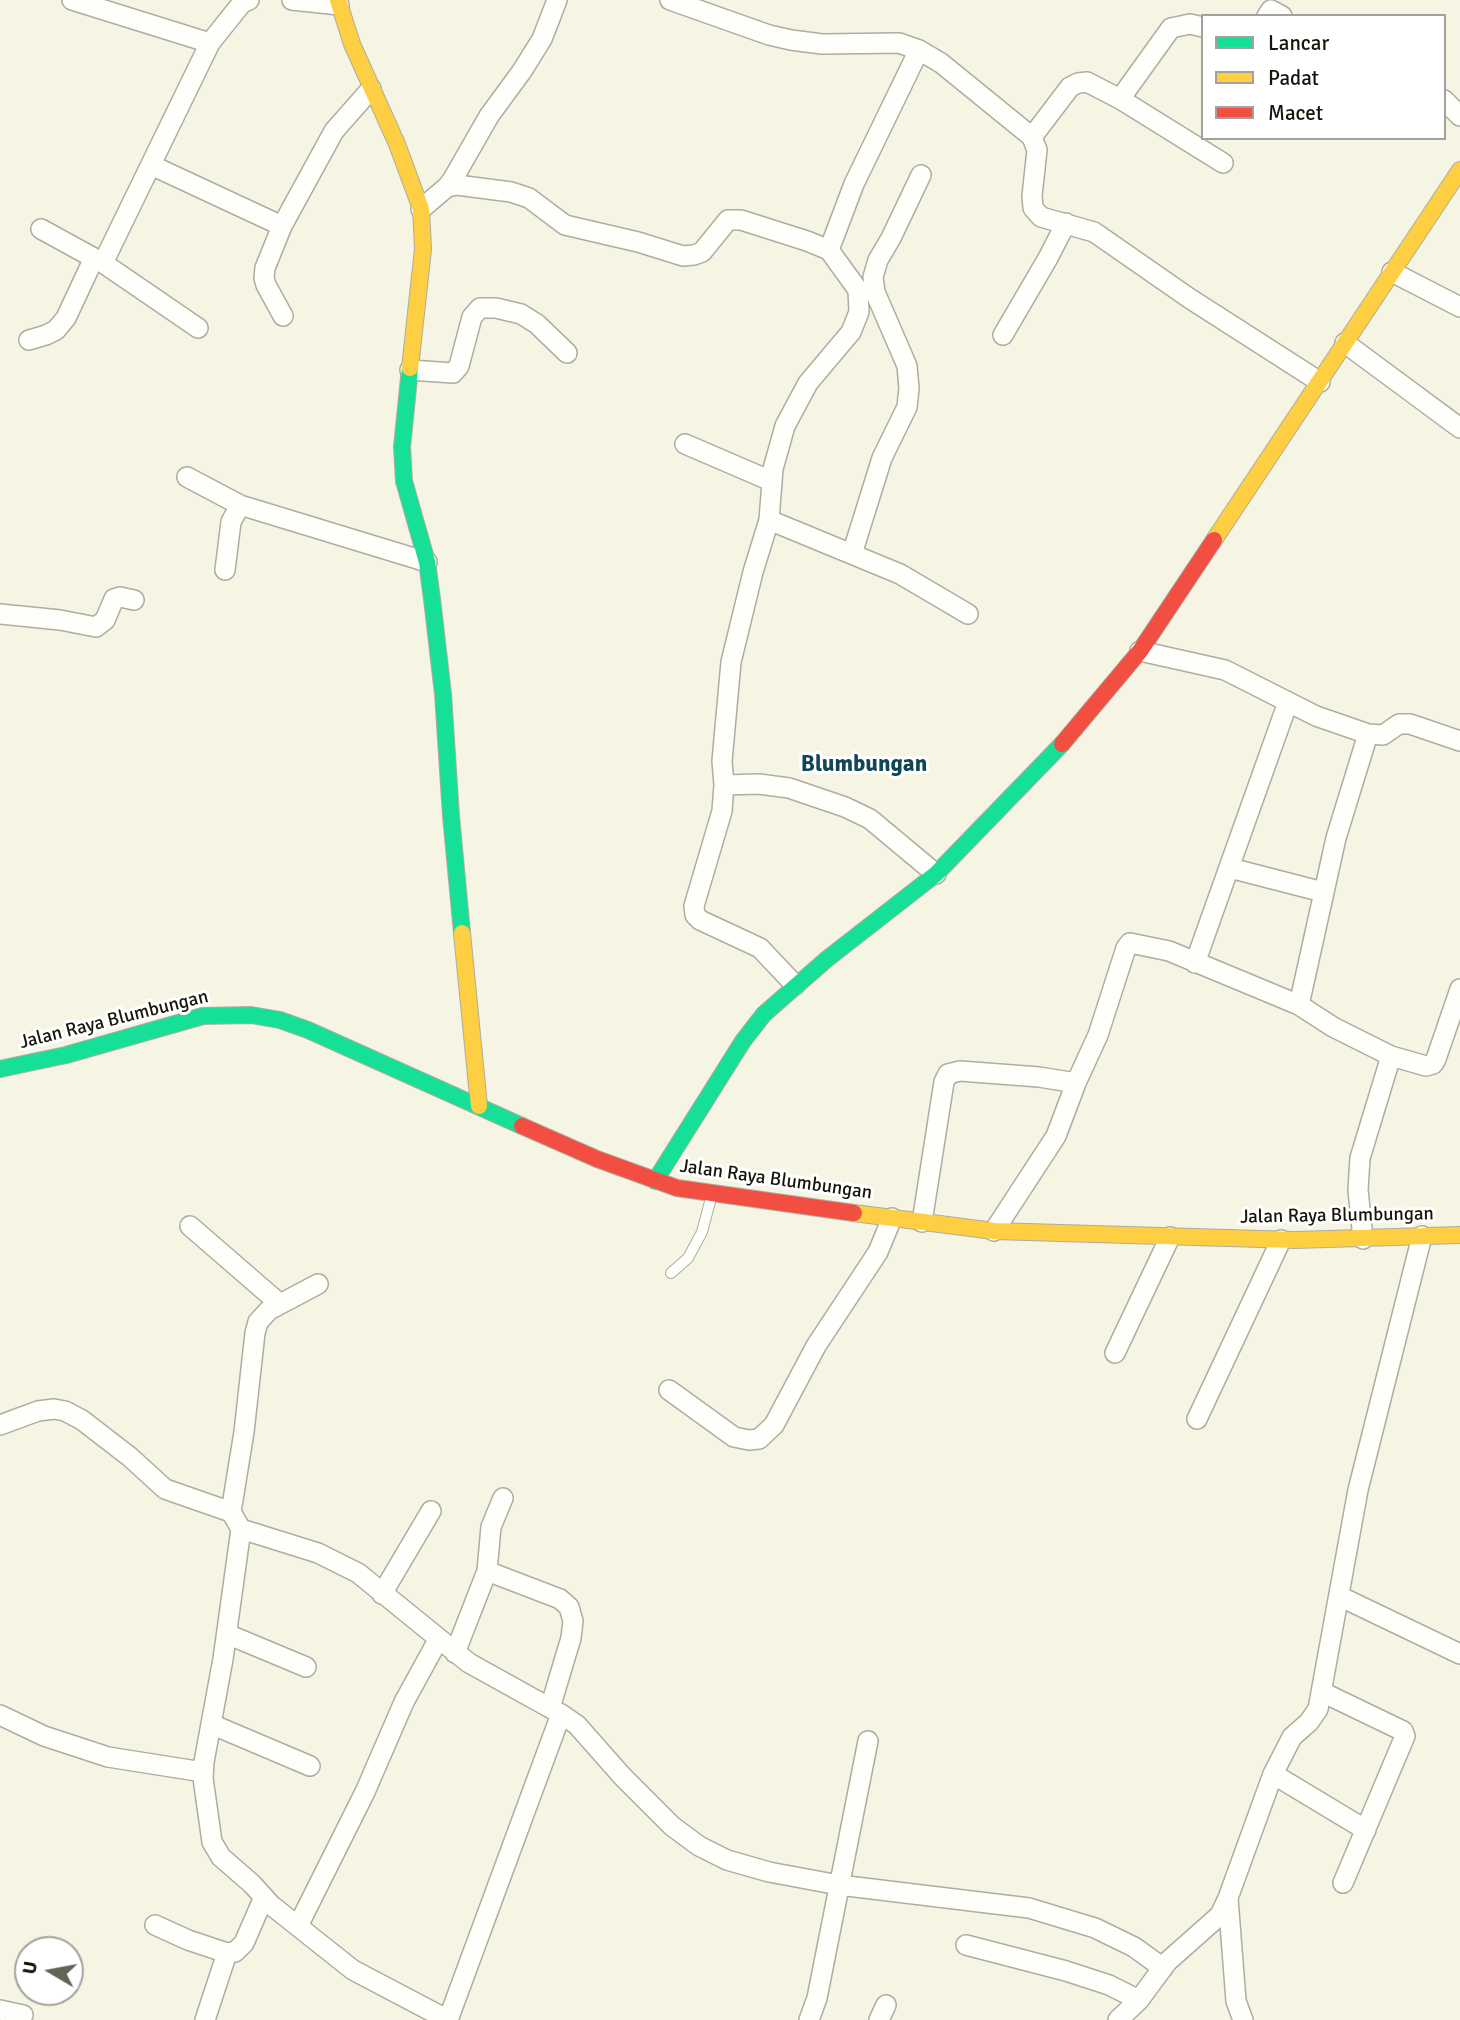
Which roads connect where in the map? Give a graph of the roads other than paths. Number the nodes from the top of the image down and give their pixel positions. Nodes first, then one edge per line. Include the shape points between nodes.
1 (72, 0) edge
2 (292, 0) edge
3 (557, 0) edge
4 (670, 0) edge
5 (242, 1) edge
6 (338, 3) edge
7 (1201, 27) edge
8 (210, 43) junction
9 (919, 50) junction
10 (371, 89) junction
11 (1120, 99) junction
12 (1446, 102) edge
13 (1460, 116) edge
14 (1032, 137) junction
15 (1223, 163) dead end
16 (151, 165) junction
17 (1460, 170) edge
18 (921, 175) dead end
19 (447, 187) junction
20 (421, 209) junction
21 (1066, 223) junction
22 (282, 226) junction
23 (41, 229) dead end
24 (829, 250) junction
25 (99, 261) junction
26 (1392, 272) junction
27 (1460, 307) edge
28 (283, 316) dead end
29 (198, 328) dead end
30 (1003, 335) dead end
31 (29, 340) dead end
32 (1345, 343) junction
33 (567, 353) dead end
34 (410, 370) junction
35 (1320, 382) junction
36 (1460, 428) edge
37 (685, 444) dead end
38 (187, 477) dead end
39 (771, 481) junction
40 (240, 505) junction
41 (769, 520) junction
42 (852, 554) junction
43 (427, 562) junction
44 (225, 569) dead end
45 (134, 600) dead end
46 (0, 614) edge
47 (968, 614) dead end
48 (1140, 651) junction
49 (1288, 702) junction
50 (1368, 734) junction
51 (1460, 741) edge
52 (724, 785) junction
53 (1230, 868) junction
54 (936, 874) junction
55 (1323, 892) junction
56 (1195, 963) junction
57 (795, 985) junction
58 (1460, 989) edge
59 (1299, 1005) junction
60 (1391, 1056) junction
61 (0, 1069) edge
62 (1076, 1083) junction
63 (479, 1106) junction
64 (655, 1181) junction
65 (712, 1194) junction
66 (892, 1218) junction
67 (922, 1222) junction
68 (190, 1226) dead end
69 (994, 1231) junction
70 (1460, 1235) edge
71 (1422, 1236) junction
72 (1170, 1237) junction
73 (1363, 1239) junction
74 (1281, 1240) junction
75 (671, 1273) dead end
76 (318, 1284) dead end
77 (279, 1304) junction
78 (1115, 1353) dead end
79 (669, 1390) dead end
80 (1197, 1419) dead end
81 (0, 1425) edge
82 (503, 1497) dead end
83 (431, 1511) dead end
84 (236, 1520) junction
85 (487, 1572) junction
86 (382, 1594) junction
87 (1339, 1596) junction
88 (227, 1634) junction
89 (438, 1640) junction
90 (455, 1653) junction
91 (1460, 1654) edge
92 (306, 1667) dead end
93 (1322, 1692) junction
94 (555, 1711) junction
95 (0, 1714) edge
96 (211, 1724) junction
97 (868, 1741) dead end
98 (310, 1766) dead end
99 (203, 1772) junction
100 (1273, 1774) junction
101 (1366, 1830) junction
102 (1343, 1884) dead end
103 (839, 1885) junction
104 (264, 1897) junction
105 (1224, 1907) junction
106 (155, 1924) dead end
107 (298, 1926) junction
108 (966, 1945) dead end
109 (227, 1953) junction
110 (1165, 1965) junction
111 (1139, 2000) junction
112 (0, 2010) edge
113 (23, 2015) dead end
114 (205, 2020) edge
115 (448, 2020) edge
116 (809, 2020) edge
117 (1118, 2020) edge
118 (1243, 2020) edge

1 - 8 street
2 - 6 street
3 - 19 street via 542,38
4 - 9 street via 791,40 899,43
5 - 8 street
6 - 10 street
7 - 11 street via 1171,28
8 - 16 street
9 - 14 street
9 - 24 street via 854,184
10 - 20 street
10 - 22 street via 334,131
11 - 14 street via 1087,82 1078,83
11 - 15 street
12 - 13 street
14 - 21 street via 1037,150 1033,208 1041,216
16 - 22 street
16 - 25 street
17 - 26 street
18 - 42 street via 873,277 874,292 907,366 909,388 907,407 882,458
19 - 20 street
19 - 24 street via 510,192 529,198 565,225 683,256 702,252 724,222 733,219
20 - 34 street via 423,249
21 - 30 street
21 - 35 street via 1112,243
22 - 28 street via 264,278
23 - 25 street
24 - 39 street via 858,290 859,312 851,332 808,383 785,426
25 - 29 street
25 - 31 street via 56,330
26 - 27 street
26 - 32 street
32 - 35 street
32 - 36 street
33 - 34 street via 521,314 480,308 472,317 453,373
34 - 43 street via 402,447 404,481
35 - 48 street
37 - 39 street
38 - 40 street
39 - 41 street
40 - 43 street
40 - 44 street via 231,522
41 - 42 street
41 - 52 street via 731,662
42 - 47 street via 916,582
43 - 63 street
45 - 46 street via 114,599 105,620 96,627
48 - 49 street via 1225,670
48 - 54 street via 1028,783
49 - 50 street
49 - 53 street
50 - 51 street via 1383,735 1399,724 1409,724
50 - 55 street
52 - 54 street via 789,788 845,807 870,819
52 - 57 street via 722,811 695,915 760,948
53 - 55 street
53 - 56 street
54 - 57 street
55 - 59 street
56 - 59 street
56 - 62 street via 1169,951 1128,944 1098,1035
57 - 64 street via 743,1041
58 - 60 street via 1433,1064
59 - 60 street
60 - 73 street via 1360,1158
61 - 63 street, Jalan Raya Blumbungan via 203,1016 251,1015 309,1030
62 - 67 street via 960,1071 948,1074
62 - 69 street via 1056,1136
63 - 64 street, Jalan Raya Blumbungan
64 - 65 street, Jalan Raya Blumbungan
65 - 66 street, Jalan Raya Blumbungan
65 - 75 lane via 702,1232 688,1258
66 - 67 street, Jalan Raya Blumbungan
66 - 79 street via 878,1252 816,1346 774,1425 759,1439 734,1437
67 - 69 street, Jalan Raya Blumbungan
68 - 77 street
69 - 72 street, Jalan Raya Blumbungan
70 - 71 street, Jalan Raya Blumbungan
71 - 73 street, Jalan Raya Blumbungan
71 - 87 street via 1358,1490
72 - 74 street, Jalan Raya Blumbungan
72 - 78 street
73 - 74 street, Jalan Raya Blumbungan
74 - 80 street
76 - 77 street
77 - 84 street via 263,1314 255,1333
81 - 84 street via 38,1411 65,1410 165,1489
82 - 85 street via 491,1527
83 - 86 street
84 - 86 street via 330,1558 358,1573
84 - 88 street
85 - 90 street
85 - 94 street via 560,1599 569,1607 571,1638
86 - 89 street
87 - 91 street
87 - 93 street
88 - 92 street
88 - 96 street
89 - 90 street
89 - 107 street
90 - 94 street
93 - 100 street via 1318,1709 1292,1737
93 - 101 street via 1405,1736
94 - 103 street via 589,1736 622,1776 699,1846 769,1872
94 - 115 street
95 - 99 street via 44,1736 108,1757
96 - 98 street
96 - 99 street
97 - 103 street
99 - 104 street via 212,1842 221,1857
100 - 101 street
100 - 105 street
101 - 102 street
103 - 110 street via 1029,1908 1095,1928
103 - 116 street
104 - 107 street
104 - 109 street via 240,1950
105 - 110 street
105 - 118 street via 1236,2001
106 - 109 street
107 - 115 street via 353,1970
108 - 111 street via 1066,1971
109 - 114 street
110 - 111 street
111 - 117 street
112 - 113 street

